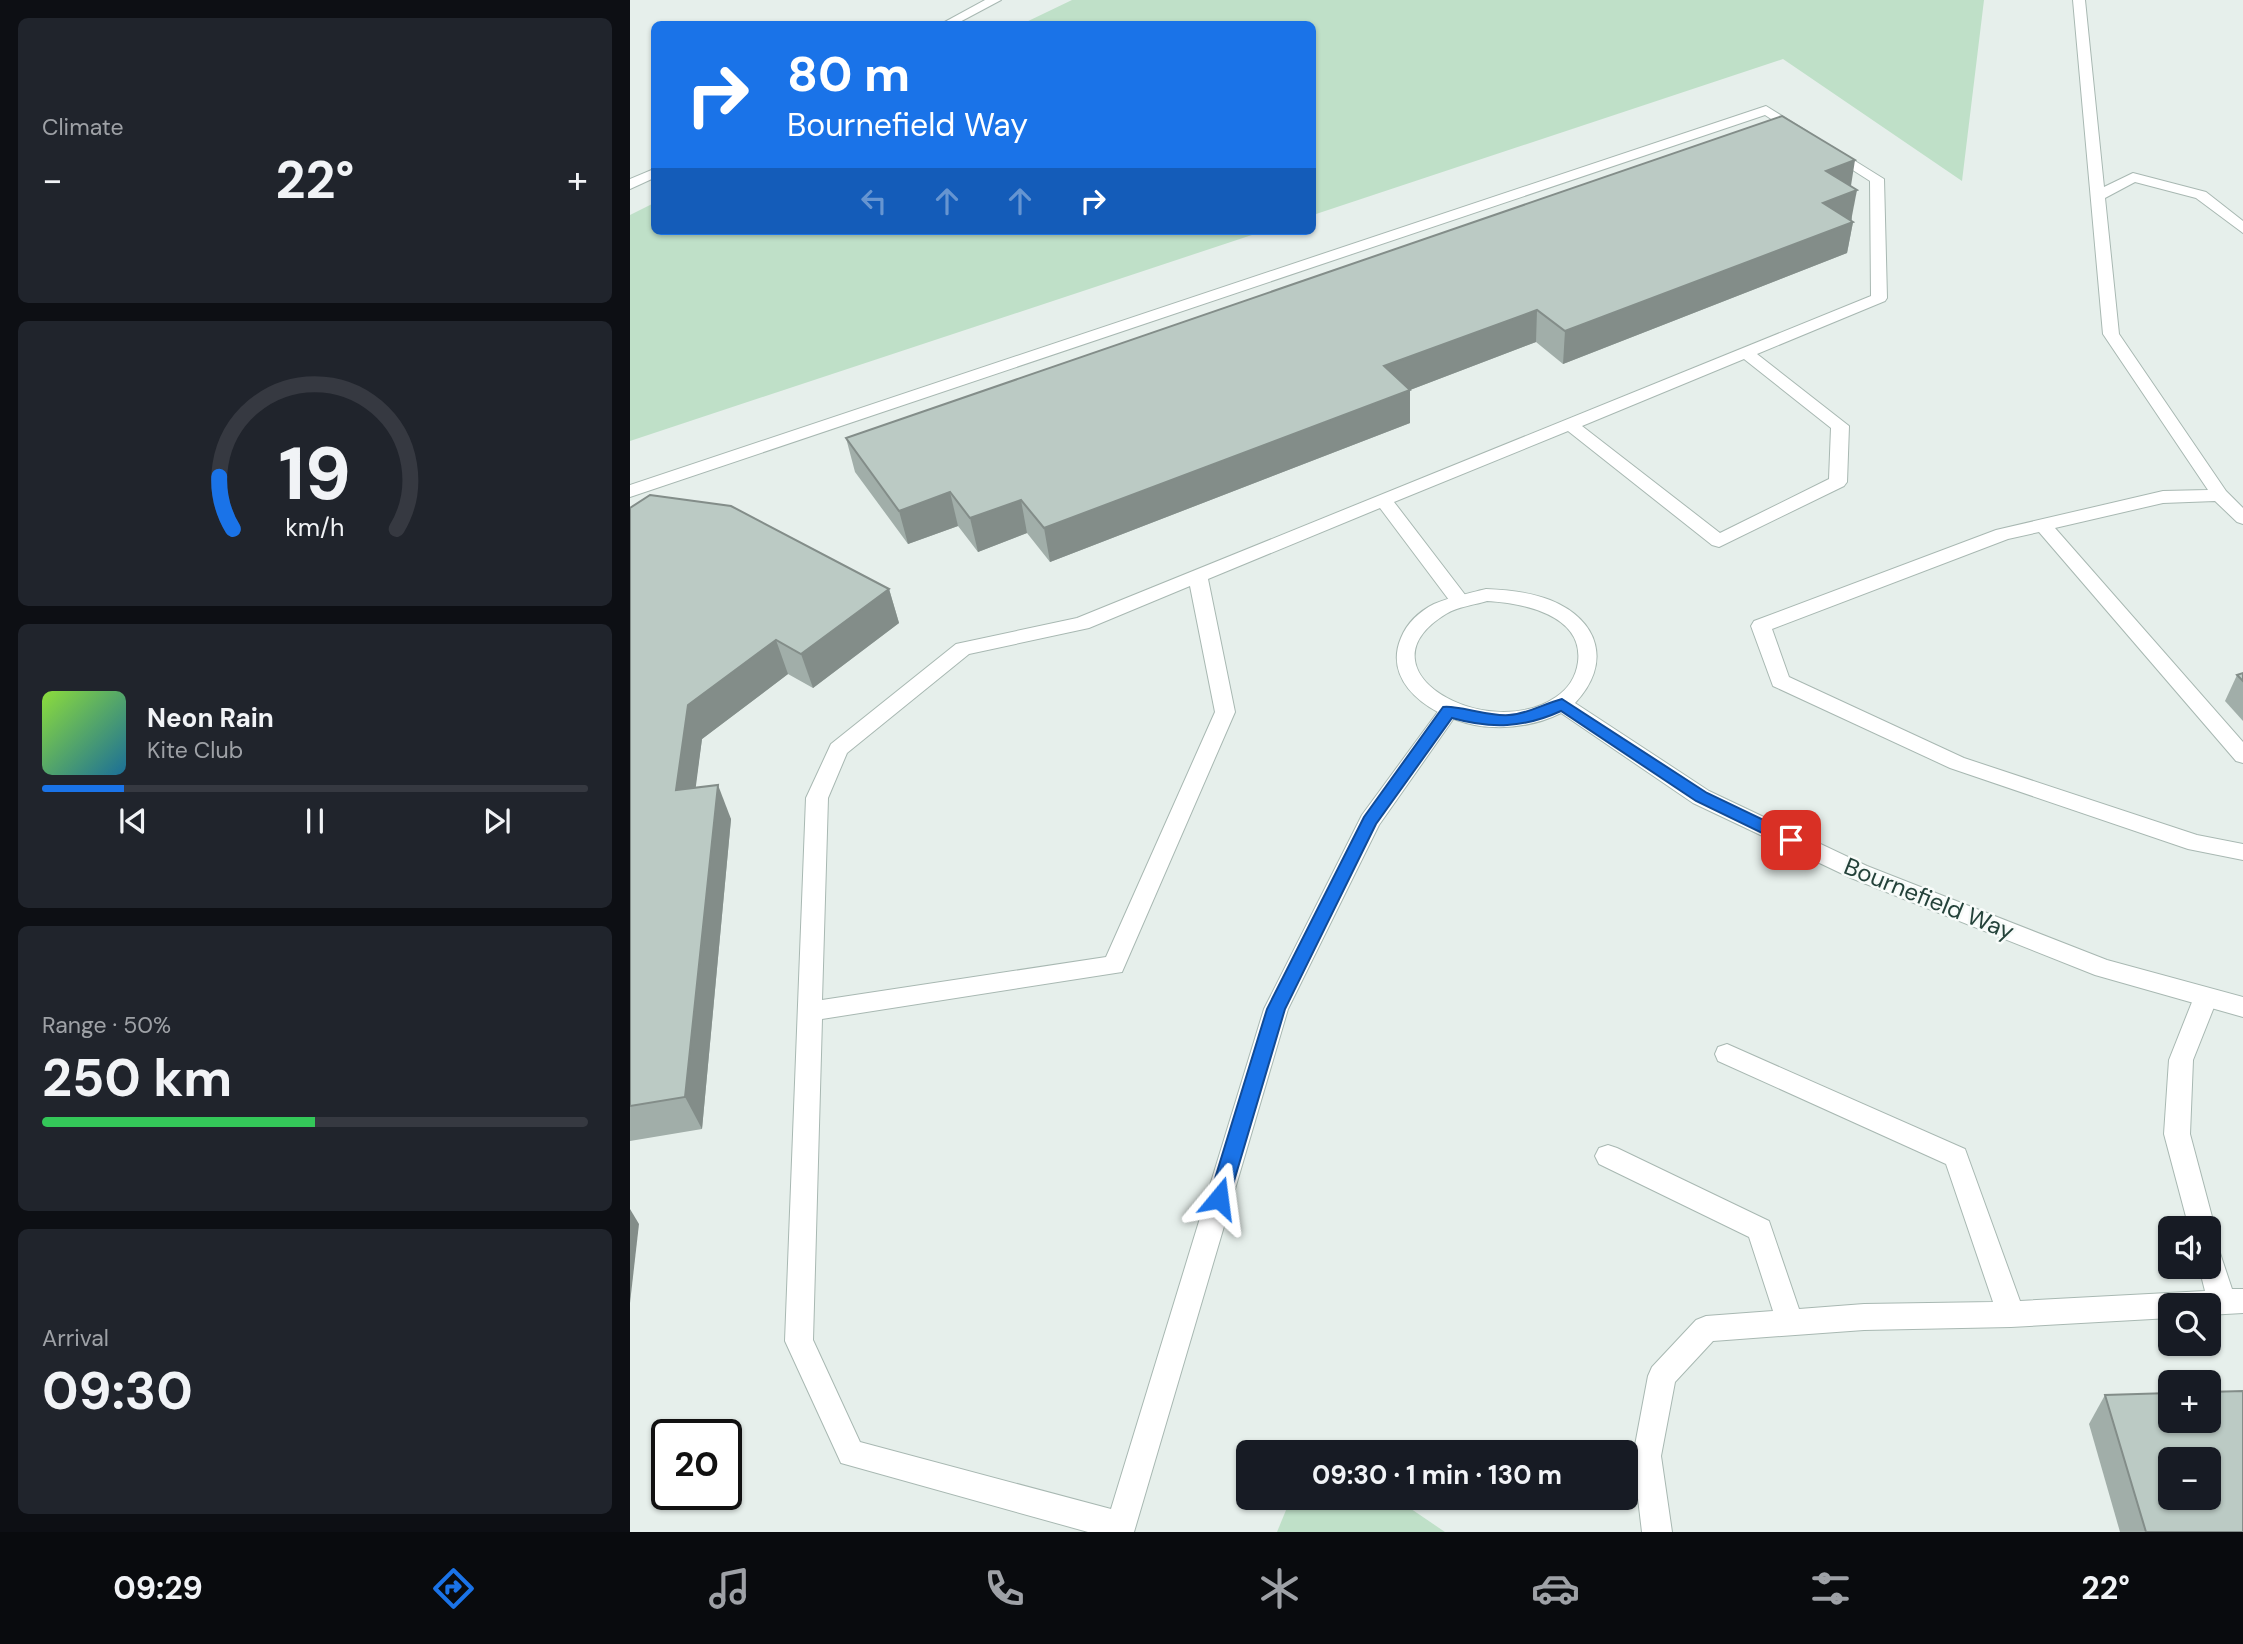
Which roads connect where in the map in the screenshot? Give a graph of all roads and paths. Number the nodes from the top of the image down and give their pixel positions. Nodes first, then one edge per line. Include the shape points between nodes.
1 (995, 0) edge
2 (2079, 0) edge
3 (953, 21) edge
4 (651, 174) edge
5 (630, 185) edge
6 (2096, 197) junction
7 (2243, 228) edge
8 (1745, 352) junction
9 (1569, 424) junction
10 (630, 491) edge
11 (2220, 495) junction
12 (1383, 500) junction
13 (2243, 518) edge
14 (2043, 525) junction
15 (1198, 576) junction
16 (1460, 600) junction
17 (1562, 704) junction
18 (1449, 711) junction
19 (2243, 756) edge
20 (2243, 852) edge
21 (2206, 997) junction
22 (2243, 1007) edge
23 (810, 1011) junction
24 (1727, 1054) dead end
25 (1608, 1156) dead end
26 (2199, 1216) edge
27 (2221, 1279) edge
28 (2232, 1302) edge
29 (2011, 1314) junction
30 (1790, 1322) junction
31 (1119, 1529) edge
32 (1657, 1532) edge

1 - 3 street
2 - 6 street
4 - 5 street
6 - 7 street via 2133,177 2200,195
6 - 11 street via 2111,334
8 - 9 street
8 - 9 street via 1840,426 1838,482 1719,541
8 - 10 street via 1879,298 1877,179 1766,110
9 - 12 street
11 - 13 street
11 - 14 street via 2164,497
12 - 15 street
12 - 16 street
14 - 19 street
14 - 20 street via 2003,534 1761,626 1780,681 1957,763 2196,843
15 - 23 street via 1082,623 963,649 838,749 817,797
15 - 23 street via 1225,712 1114,965
16 - 17 street via 1486,596 1527,600 1563,615 1580,631 1588,650 1589,670 1580,688
16 - 18 street via 1435,610 1418,624 1407,642 1405,661 1411,681 1426,698
17 - 18 street via 1537,716 1507,721
17 - 21 street, Bournefield Way via 1701,797 1859,872 2103,968
18 - 31 street via 1370,821 1276,1009
21 - 22 street, Bournefield Way
21 - 26 street via 2181,1060 2177,1134
23 - 31 street via 799,1341 851,1453
24 - 29 street via 1956,1157
25 - 30 street via 1760,1228
27 - 28 street
28 - 29 street
29 - 30 street
30 - 32 street via 1706,1328 1662,1376 1647,1456

